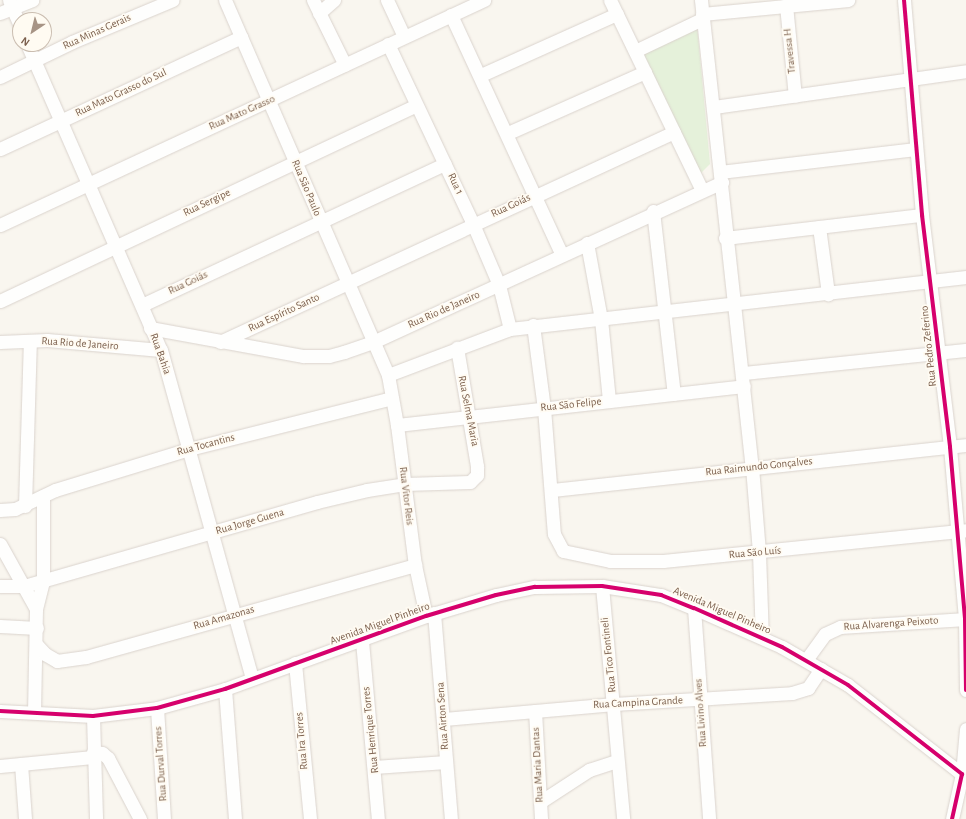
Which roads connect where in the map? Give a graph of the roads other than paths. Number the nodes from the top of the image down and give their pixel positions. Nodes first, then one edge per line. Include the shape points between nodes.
1 (33, 0) edge
2 (173, 0) edge
3 (225, 0) edge
4 (312, 0) edge
5 (334, 0) edge
6 (387, 0) edge
7 (484, 0) edge
8 (610, 0) edge
9 (701, 0) edge
10 (848, 0) edge
11 (904, 0) edge
12 (11, 4) edge
13 (786, 6) junction
14 (458, 8) edge
15 (0, 13) edge
16 (319, 13) junction
17 (617, 14) junction
18 (702, 16) junction
19 (404, 36) junction
20 (241, 37) junction
21 (388, 44) junction
22 (635, 51) junction
23 (31, 52) edge
24 (34, 61) junction
25 (345, 65) junction
26 (966, 71) edge
27 (645, 72) junction
28 (481, 74) junction
29 (0, 77) edge
30 (911, 79) junction
31 (795, 96) junction
32 (269, 100) junction
33 (415, 106) junction
34 (714, 107) junction
35 (62, 120) junction
36 (674, 132) junction
37 (508, 133) junction
38 (916, 149) junction
39 (0, 150) edge
40 (296, 162) junction
41 (445, 164) junction
42 (721, 177) junction
43 (89, 182) junction
44 (702, 190) junction
45 (535, 195) junction
46 (653, 211) junction
47 (922, 215) junction
48 (321, 222) junction
49 (473, 224) junction
50 (0, 225) edge
51 (819, 227) junction
52 (725, 238) junction
53 (588, 242) junction
54 (117, 245) junction
55 (561, 253) junction
56 (966, 277) edge
57 (931, 282) junction
58 (348, 283) junction
59 (499, 285) junction
60 (828, 294) junction
61 (0, 301) edge
62 (142, 305) junction
63 (735, 305) junction
64 (665, 311) junction
65 (601, 319) junction
66 (533, 325) junction
67 (150, 328) junction
68 (510, 328) junction
69 (30, 341) junction
70 (0, 342) edge
71 (220, 342) junction
72 (373, 342) junction
73 (457, 348) junction
74 (161, 350) junction
75 (966, 350) edge
76 (938, 354) junction
77 (388, 375) junction
78 (744, 380) junction
79 (674, 394) junction
80 (392, 398) junction
81 (609, 401) junction
82 (544, 408) junction
83 (467, 416) junction
84 (397, 425) junction
85 (966, 445) edge
86 (950, 447) junction
87 (189, 449) junction
88 (752, 467) junction
89 (477, 475) joint
90 (405, 484) junction
91 (552, 490) junction
92 (43, 496) junction
93 (24, 506) junction
94 (0, 510) edge
95 (962, 530) edge
96 (210, 533) junction
97 (0, 544) edge
98 (759, 553) junction
99 (415, 565) junction
100 (43, 581) junction
101 (0, 586) edge
102 (24, 586) junction
103 (602, 586) junction
104 (694, 608) junction
105 (36, 609) junction
106 (233, 615) junction
107 (430, 615) junction
108 (965, 619) edge
109 (0, 626) edge
110 (37, 628) junction
111 (762, 637) junction
112 (362, 641) junction
113 (37, 645) junction
114 (806, 660) junction
115 (295, 663) junction
116 (821, 669) junction
117 (252, 678) junction
118 (225, 689) junction
119 (966, 690) edge
120 (699, 700) junction
121 (614, 704) junction
122 (157, 708) junction
123 (0, 711) edge
124 (535, 711) junction
125 (34, 712) junction
126 (93, 716) junction
127 (444, 719) junction
128 (966, 729) edge
129 (93, 754) junction
130 (617, 761) junction
131 (446, 762) junction
132 (21, 764) junction
133 (0, 766) edge
134 (374, 767) junction
135 (964, 775) edge
136 (540, 802) junction
137 (25, 819) edge
138 (96, 819) edge
139 (140, 819) edge
140 (164, 819) edge
141 (235, 819) edge
142 (310, 819) edge
143 (378, 819) edge
144 (451, 819) edge
145 (541, 819) edge
146 (623, 819) edge
147 (709, 819) edge
148 (952, 819) edge

1 - 12 street
2 - 24 street, Rua Minas Gerais via 127,18
3 - 20 street, Rua São Paulo
4 - 16 street
5 - 16 street
6 - 19 street
7 - 14 street, Rua Mato Grasso
8 - 17 street
9 - 18 street
10 - 13 street
11 - 30 street, Rua Pedro Zeferino
12 - 15 street
13 - 18 street
13 - 31 street, Travessa H
14 - 19 street, Rua Mato Grasso
14 - 28 street
16 - 25 street
17 - 22 street
17 - 28 street
18 - 22 street
18 - 34 street
19 - 21 street, Rua Mato Grasso
20 - 32 street, Rua São Paulo
20 - 35 street, Rua Mato Grasso do Sul
21 - 25 street, Rua Mato Grasso
21 - 33 street, Rua 1
22 - 27 street
23 - 24 street, Rua Bahia
24 - 29 street, Rua Minas Gerais
24 - 35 street, Rua Bahia
25 - 32 street, Rua Mato Grasso
26 - 30 street
27 - 36 street
27 - 37 street
28 - 37 street
30 - 31 street
30 - 38 street, Rua Pedro Zeferino
31 - 34 street
32 - 40 street, Rua São Paulo
32 - 43 street, Rua Mato Grasso
33 - 40 street, Rua Sergipe
33 - 41 street, Rua 1
34 - 42 street
35 - 39 street, Rua Mato Grasso do Sul
35 - 43 street, Rua Bahia
36 - 44 street
36 - 45 street, Rua Goiás
37 - 45 street
38 - 42 street, Rua Rio de Janeiro
38 - 47 street, Rua Pedro Zeferino
40 - 48 street, Rua São Paulo
40 - 54 street, Rua Sergipe
41 - 48 street, Rua Goiás
41 - 49 street, Rua 1
42 - 44 street, Rua Rio de Janeiro
42 - 52 street
43 - 50 street, Rua Mato Grasso
43 - 54 street, Rua Bahia
44 - 46 street, Rua Rio de Janeiro
45 - 49 street, Rua Goiás
45 - 55 street
46 - 53 street, Rua Rio de Janeiro
46 - 64 street
47 - 51 street
47 - 57 street, Rua Pedro Zeferino
48 - 58 street, Rua São Paulo
48 - 62 street, Rua Goiás
49 - 58 street, Rua Goiás
49 - 59 street, Rua 1
51 - 52 street
51 - 60 street
52 - 63 street
53 - 55 street, Rua Rio de Janeiro
53 - 65 street
54 - 61 street, Rua Sergipe
54 - 62 street, Rua Bahia
55 - 59 street, Rua Rio de Janeiro
56 - 57 street
57 - 60 street
57 - 76 street, Rua Pedro Zeferino
58 - 71 street, Rua Espírito Santo
58 - 72 street, Rua São Paulo
59 - 68 street, Rua 1
59 - 72 street, Rua Rio de Janeiro
60 - 63 street
62 - 67 street, Rua Bahia
63 - 64 street
63 - 78 street
64 - 65 street
64 - 79 street
65 - 66 street
65 - 81 street
66 - 68 street
66 - 82 street
67 - 71 street, Rua Rio de Janeiro
67 - 74 street, Rua Bahia
68 - 73 street
69 - 70 street, Rua Rio de Janeiro
69 - 74 street, Rua Rio de Janeiro
69 - 93 street
71 - 72 street, Rua Rio de Janeiro via 315,357 344,352
72 - 77 street, Rua São Paulo
73 - 77 street
73 - 83 street, Rua Selma Maria
74 - 87 street, Rua Bahia
75 - 76 street, Rua São Felipe
76 - 78 street, Rua São Felipe
76 - 86 street, Rua Pedro Zeferino
77 - 80 street, Rua Vitor Reis
78 - 79 street, Rua São Felipe
78 - 88 street
79 - 81 street, Rua São Felipe
80 - 84 street, Rua Vitor Reis
80 - 87 street, Rua Tocantins
81 - 82 street, Rua São Felipe
82 - 83 street, Rua São Felipe
82 - 91 street
83 - 84 street, Rua São Felipe
83 - 89 street, Rua Selma Maria via 476,455
84 - 90 street, Rua Vitor Reis
85 - 86 street, Rua Raimundo Gonçalves
86 - 88 street, Rua Raimundo Gonçalves
86 - 95 street, Rua Pedro Zeferino
87 - 92 street, Rua Tocantins via 74,483
87 - 96 street, Rua Bahia
88 - 91 street, Rua Raimundo Gonçalves
88 - 98 street
89 - 90 street, Rua Jorge Guena via 467,484
90 - 96 street, Rua Jorge Guena via 317,502
90 - 99 street, Rua Vitor Reis
91 - 98 street, Rua São Luís via 554,534 563,551 610,561 663,561
92 - 93 street, Rua Tocantins
92 - 100 street
93 - 94 street, Rua Tocantins
95 - 98 street, Rua São Luís
95 - 108 street, Rua Pedro Zeferino
96 - 100 street, Rua Jorge Guena
96 - 106 street, Rua Bahia
97 - 102 street
98 - 111 street
99 - 106 street, Rua Amazonas
99 - 107 street, Rua Vitor Reis
100 - 102 street, Rua Jorge Guena
100 - 105 street
101 - 102 street, Rua Jorge Guena
102 - 105 street
103 - 104 street, Avenida Miguel Pinheiro via 660,595
103 - 107 street, Avenida Miguel Pinheiro via 535,586
103 - 121 street, Rua Tico Fontineli
104 - 111 street, Avenida Miguel Pinheiro
104 - 120 street, Rua Livino Alves
105 - 110 street
106 - 113 street, Rua Amazonas via 129,647 63,661 48,656
106 - 117 street, Rua Bahia
107 - 112 street, Avenida Miguel Pinheiro
107 - 127 street, Rua Airton Sena
108 - 114 street, Rua Alvarenga Peixoto via 840,627 825,634
108 - 119 street, Rua Pedro Zeferino
109 - 110 street
110 - 113 street
111 - 114 street, Avenida Miguel Pinheiro
112 - 115 street, Avenida Miguel Pinheiro
112 - 134 street, Rua Henrique Torres
113 - 125 street
114 - 116 street, Avenida Miguel Pinheiro
115 - 117 street, Avenida Miguel Pinheiro
115 - 142 street, Rua Ira Torres
116 - 120 street, Rua Campina Grande via 808,688 799,692
116 - 135 street, Avenida Miguel Pinheiro via 848,685
117 - 118 street, Avenida Miguel Pinheiro
118 - 122 street, Avenida Miguel Pinheiro
118 - 141 street
120 - 121 street, Rua Campina Grande
120 - 147 street, Rua Livino Alves
121 - 124 street, Rua Campina Grande
121 - 130 street, Rua Tico Fontineli
122 - 126 street, Avenida Miguel Pinheiro
122 - 140 street, Rua Durval Torres
123 - 125 street, Avenida Miguel Pinheiro
124 - 127 street, Rua Campina Grande
124 - 136 street, Rua Maria Dantas
125 - 126 street, Avenida Miguel Pinheiro
126 - 129 street
127 - 131 street, Rua Airton Sena
128 - 135 street
129 - 132 street
129 - 138 street
129 - 139 street via 102,753 108,758
130 - 136 street via 589,770
130 - 146 street, Rua Tico Fontineli
131 - 134 street
131 - 144 street, Rua Airton Sena
132 - 133 street
132 - 137 street
134 - 143 street, Rua Henrique Torres
135 - 148 street
136 - 145 street, Rua Maria Dantas

